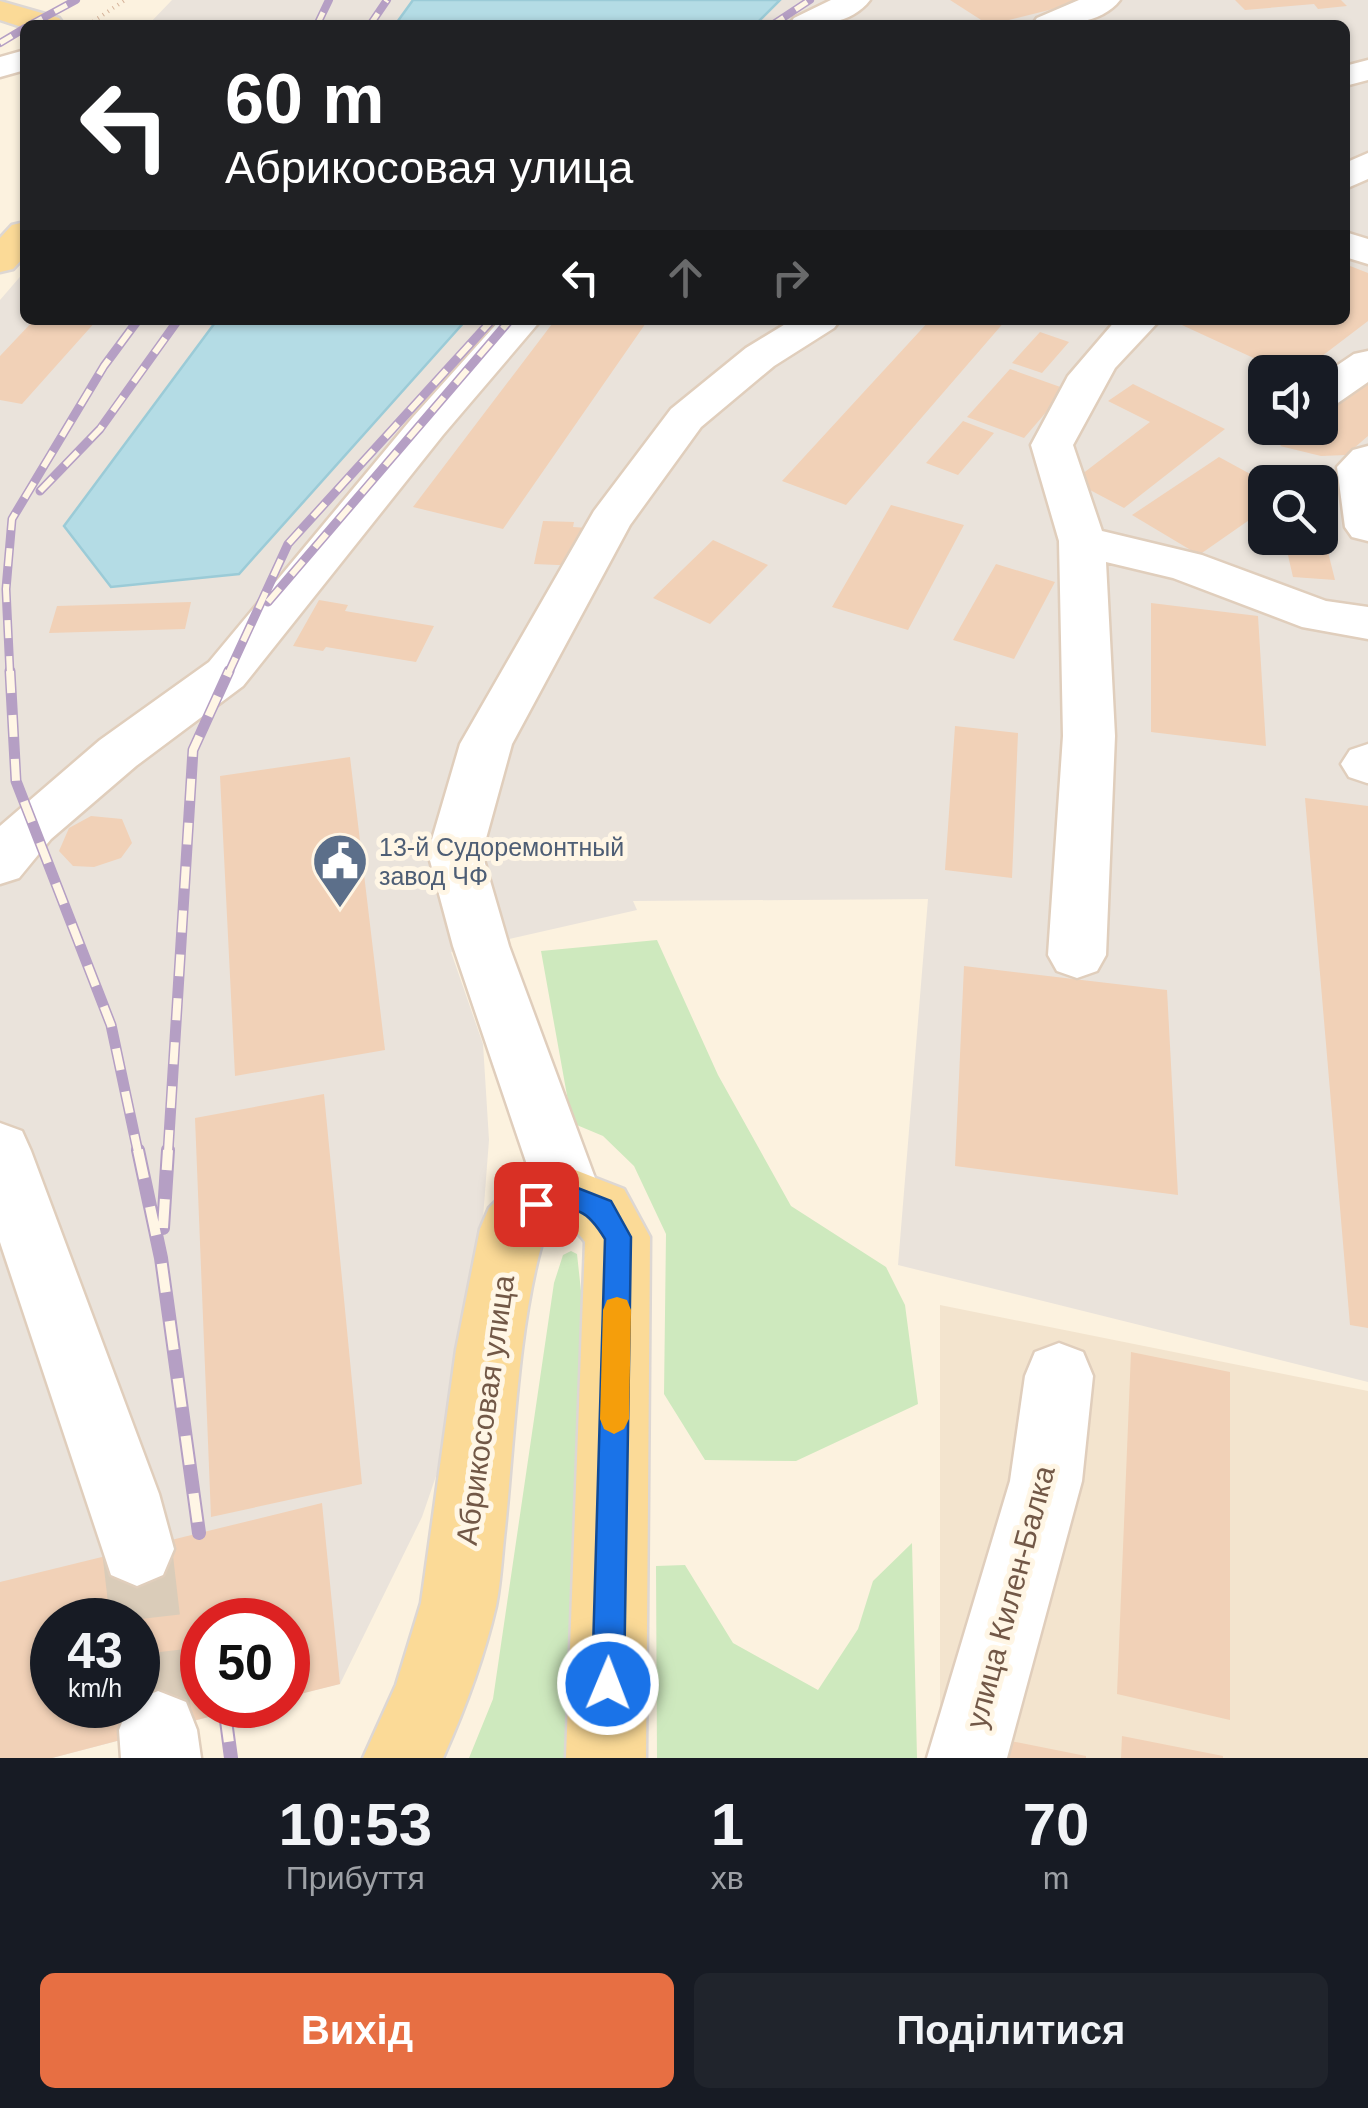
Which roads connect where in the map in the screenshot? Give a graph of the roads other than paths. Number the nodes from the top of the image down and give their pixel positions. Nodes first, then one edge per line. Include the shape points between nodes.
1 (855, 0) edge
2 (1105, 0) edge
3 (0, 10) edge
4 (32, 20) edge
5 (815, 20) edge
6 (1059, 20) edge
7 (20, 238) edge
8 (0, 260) edge
9 (517, 325) edge
10 (812, 325) edge
11 (1133, 325) edge
12 (1368, 362) edge
13 (1338, 383) edge
14 (1368, 459) edge
15 (1368, 526) edge
16 (1082, 541) junction
17 (1368, 623) edge
18 (0, 863) edge
19 (1077, 955) dead end
20 (0, 1150) edge
21 (570, 1197) junction
22 (1059, 1376) dead end
23 (138, 1549) tunnel mouth
24 (403, 1758) edge
25 (606, 1758) edge
26 (967, 1758) edge

1 - 5 street
2 - 6 street
3 - 4 main road
7 - 8 main road
9 - 18 street via 226,674 32,824
10 - 21 street via 760,356 686,418 610,521 486,744 455,853
11 - 16 street via 1115,338 1082,386 1052,445
12 - 13 street
14 - 15 street via 1359,467
16 - 17 street via 1186,566 1319,616
16 - 19 street via 1089,736
20 - 23 street
21 - 24 main road, Абрикосовая улица via 536,1204 512,1229 459,1602 432,1694
21 - 25 main road via 601,1210 618,1237
22 - 26 street, улица Килен-Балка via 1046,1481

